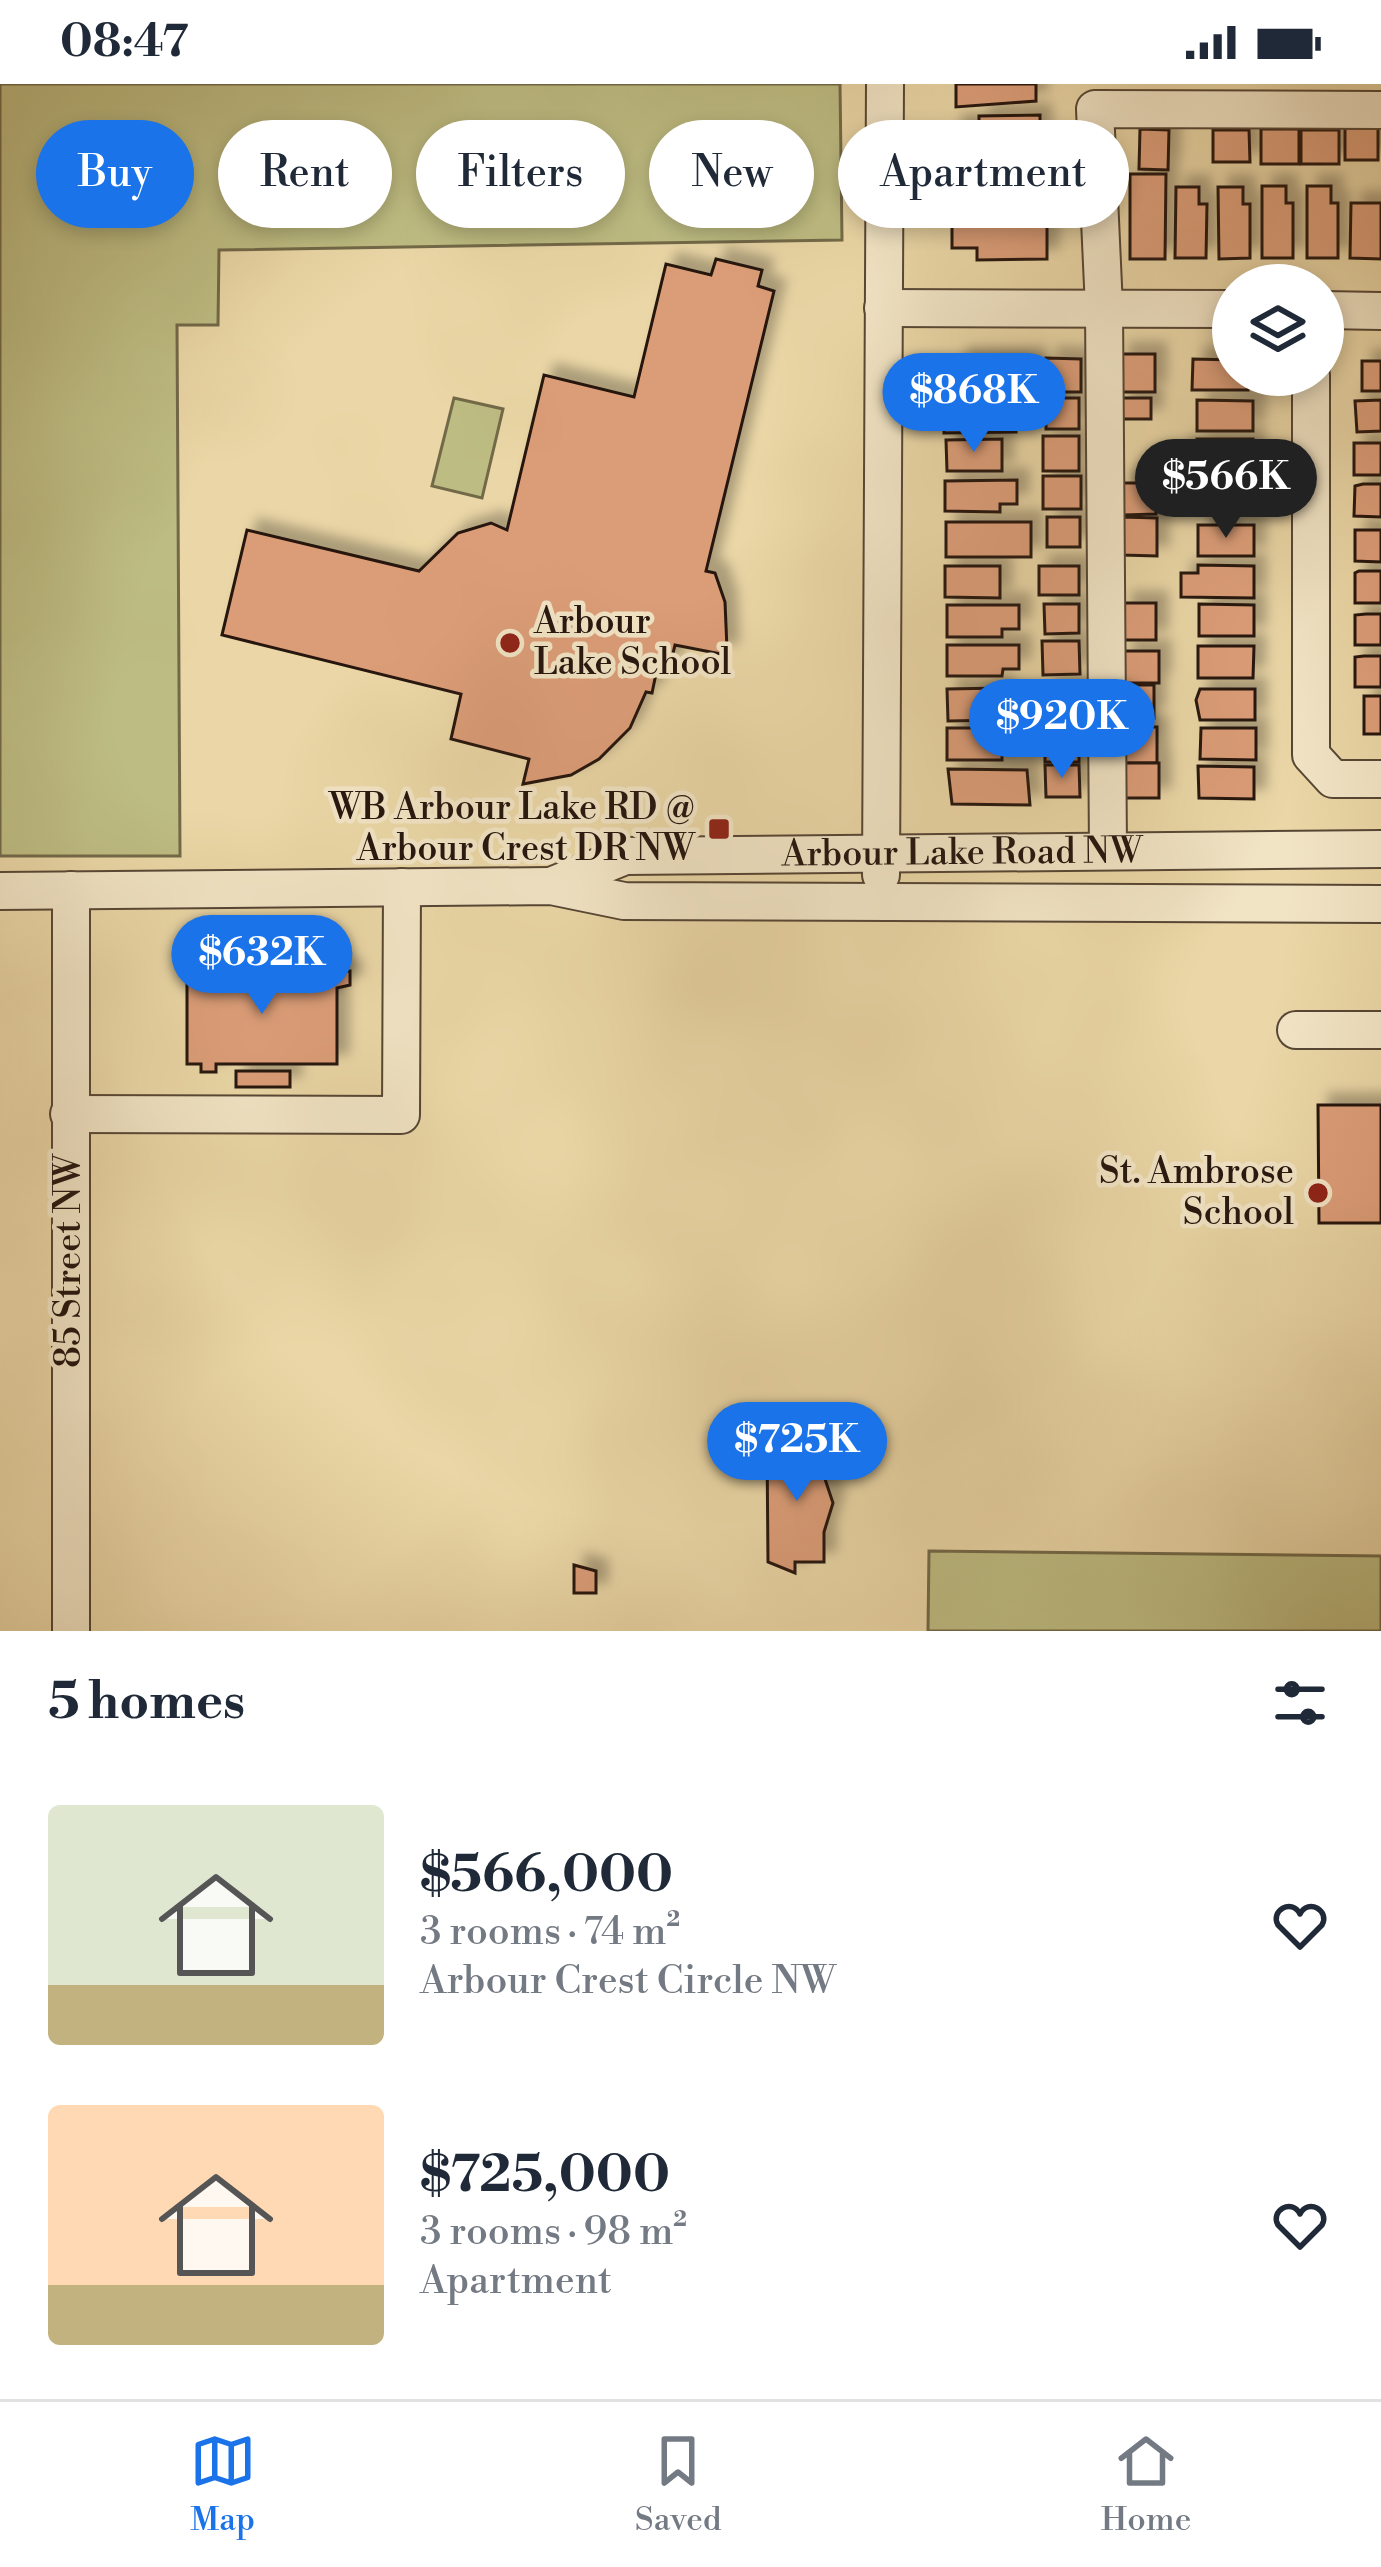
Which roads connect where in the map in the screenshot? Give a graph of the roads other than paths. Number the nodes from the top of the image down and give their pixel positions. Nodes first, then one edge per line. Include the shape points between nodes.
1 (885, 84) edge
2 (1381, 110) edge
3 (883, 308) junction
4 (1104, 308) junction
5 (1212, 309) edge
6 (1344, 310) edge
7 (1381, 310) edge
8 (1310, 396) edge
9 (1381, 779) edge
10 (1107, 834) junction
11 (1381, 849) edge
12 (881, 851) junction
13 (550, 886) junction
14 (402, 887) junction
15 (0, 890) edge
16 (70, 890) junction
17 (881, 902) junction
18 (1381, 904) edge
19 (1296, 1030) dead end
20 (1381, 1030) edge
21 (69, 1114) junction
22 (71, 1631) edge

1 - 3 street
2 - 4 street via 1095,110
3 - 4 street
3 - 12 street
4 - 5 street
4 - 10 street
6 - 7 street
8 - 9 street via 1311,754 1333,778
10 - 11 street, Arbour Lake Road NW
10 - 12 street, Arbour Lake Road NW
12 - 13 street, Arbour Lake Road NW via 625,856
12 - 17 street
13 - 14 street, Arbour Lake Road NW
13 - 17 street, Arbour Lake Road NW via 624,901
14 - 16 street, Arbour Lake Road NW
14 - 21 street via 401,1115
15 - 16 street, Arbour Lake Road NW
16 - 21 street, 85 Street NW
17 - 18 street, Arbour Lake Road NW
19 - 20 street
21 - 22 street, 85 Street NW

